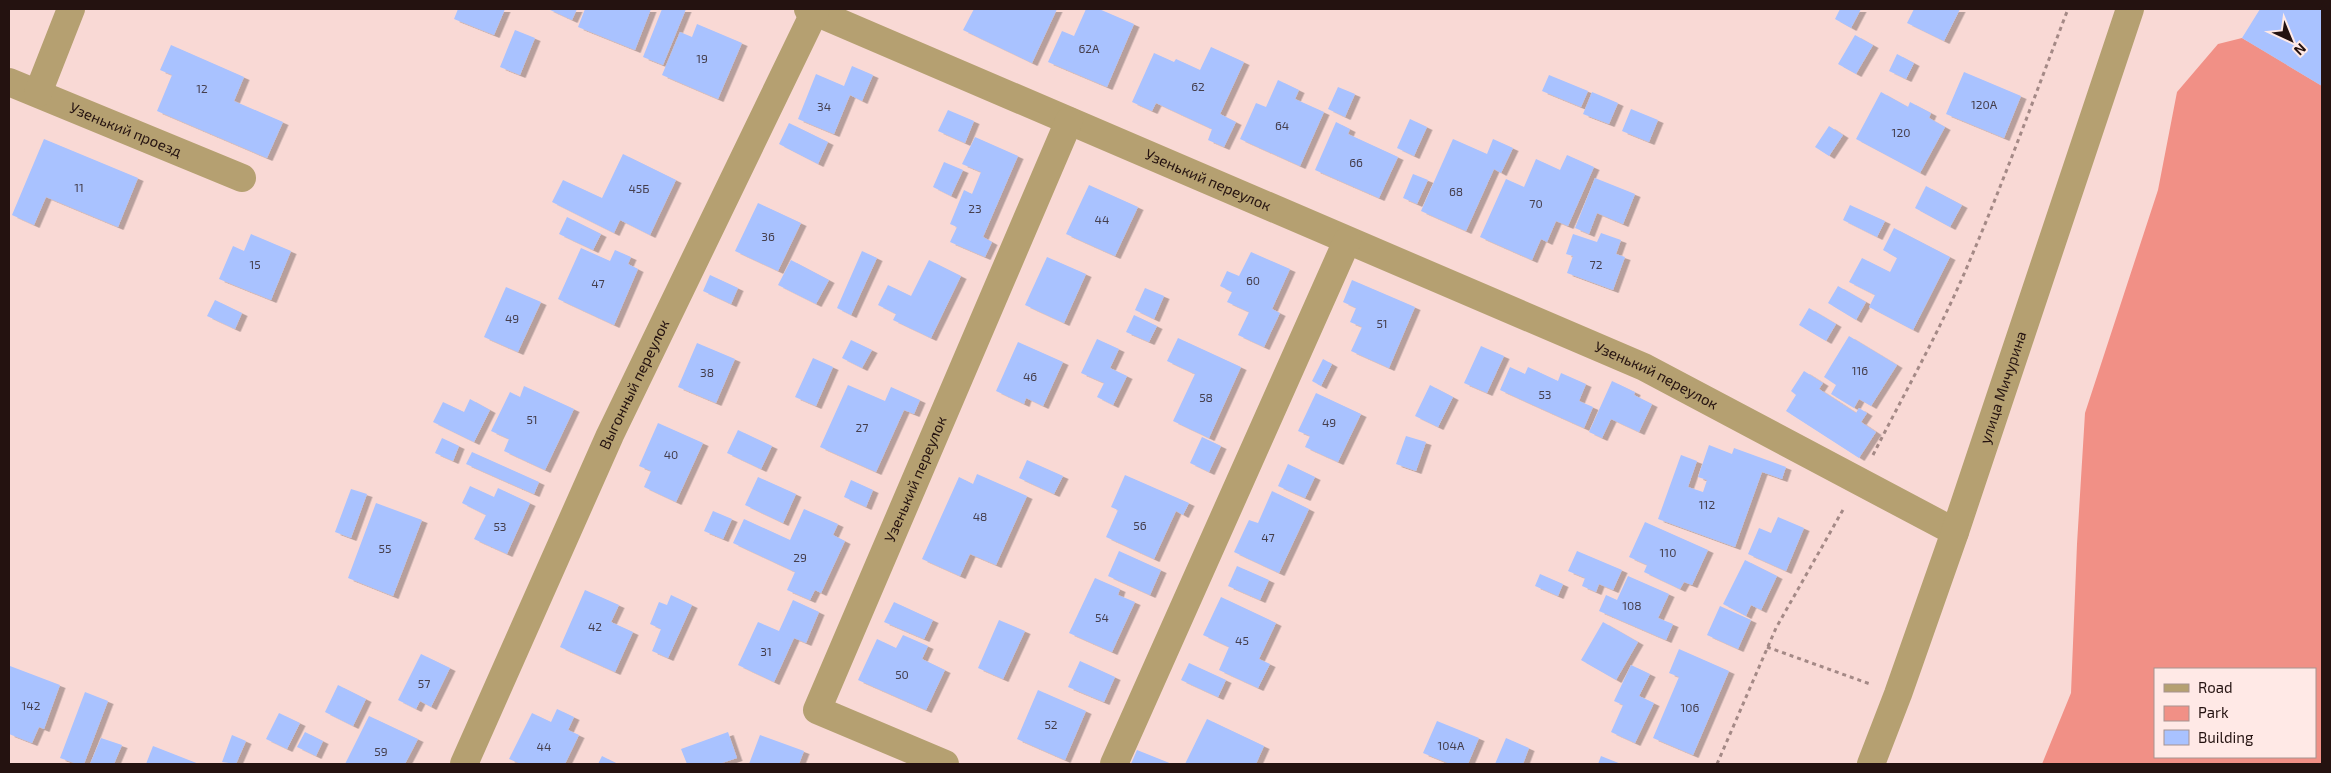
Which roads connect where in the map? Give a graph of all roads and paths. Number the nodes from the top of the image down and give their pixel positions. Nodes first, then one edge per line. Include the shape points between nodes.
1 (71, 9) edge
2 (2068, 9) edge
3 (2130, 9) edge
4 (812, 10) edge
5 (9, 82) edge
6 (38, 93) junction
7 (1069, 121) junction
8 (242, 178) dead end
9 (1347, 240) junction
10 (1860, 481) junction
11 (1955, 532) junction
12 (1767, 647) junction
13 (1898, 694) junction
14 (464, 764) edge
15 (945, 764) edge
16 (1114, 764) edge
17 (1717, 764) edge
18 (1870, 764) edge

1 - 6 street
2 - 10 path via 1969,262
3 - 11 street, улица Мичурина
4 - 7 street, Узенький переулок
4 - 14 street, Выгонный переулок via 610,435
5 - 6 street, Узенький проезд
6 - 8 street, Узенький проезд
7 - 9 street, Узенький переулок
7 - 15 street, Узенький переулок via 817,710
9 - 10 street, Узенький переулок via 1644,367
9 - 16 street
10 - 11 street, Узенький переулок
10 - 12 path
11 - 13 street, улица Мичурина
12 - 13 path
12 - 17 path
13 - 18 street, улица Мичурина

